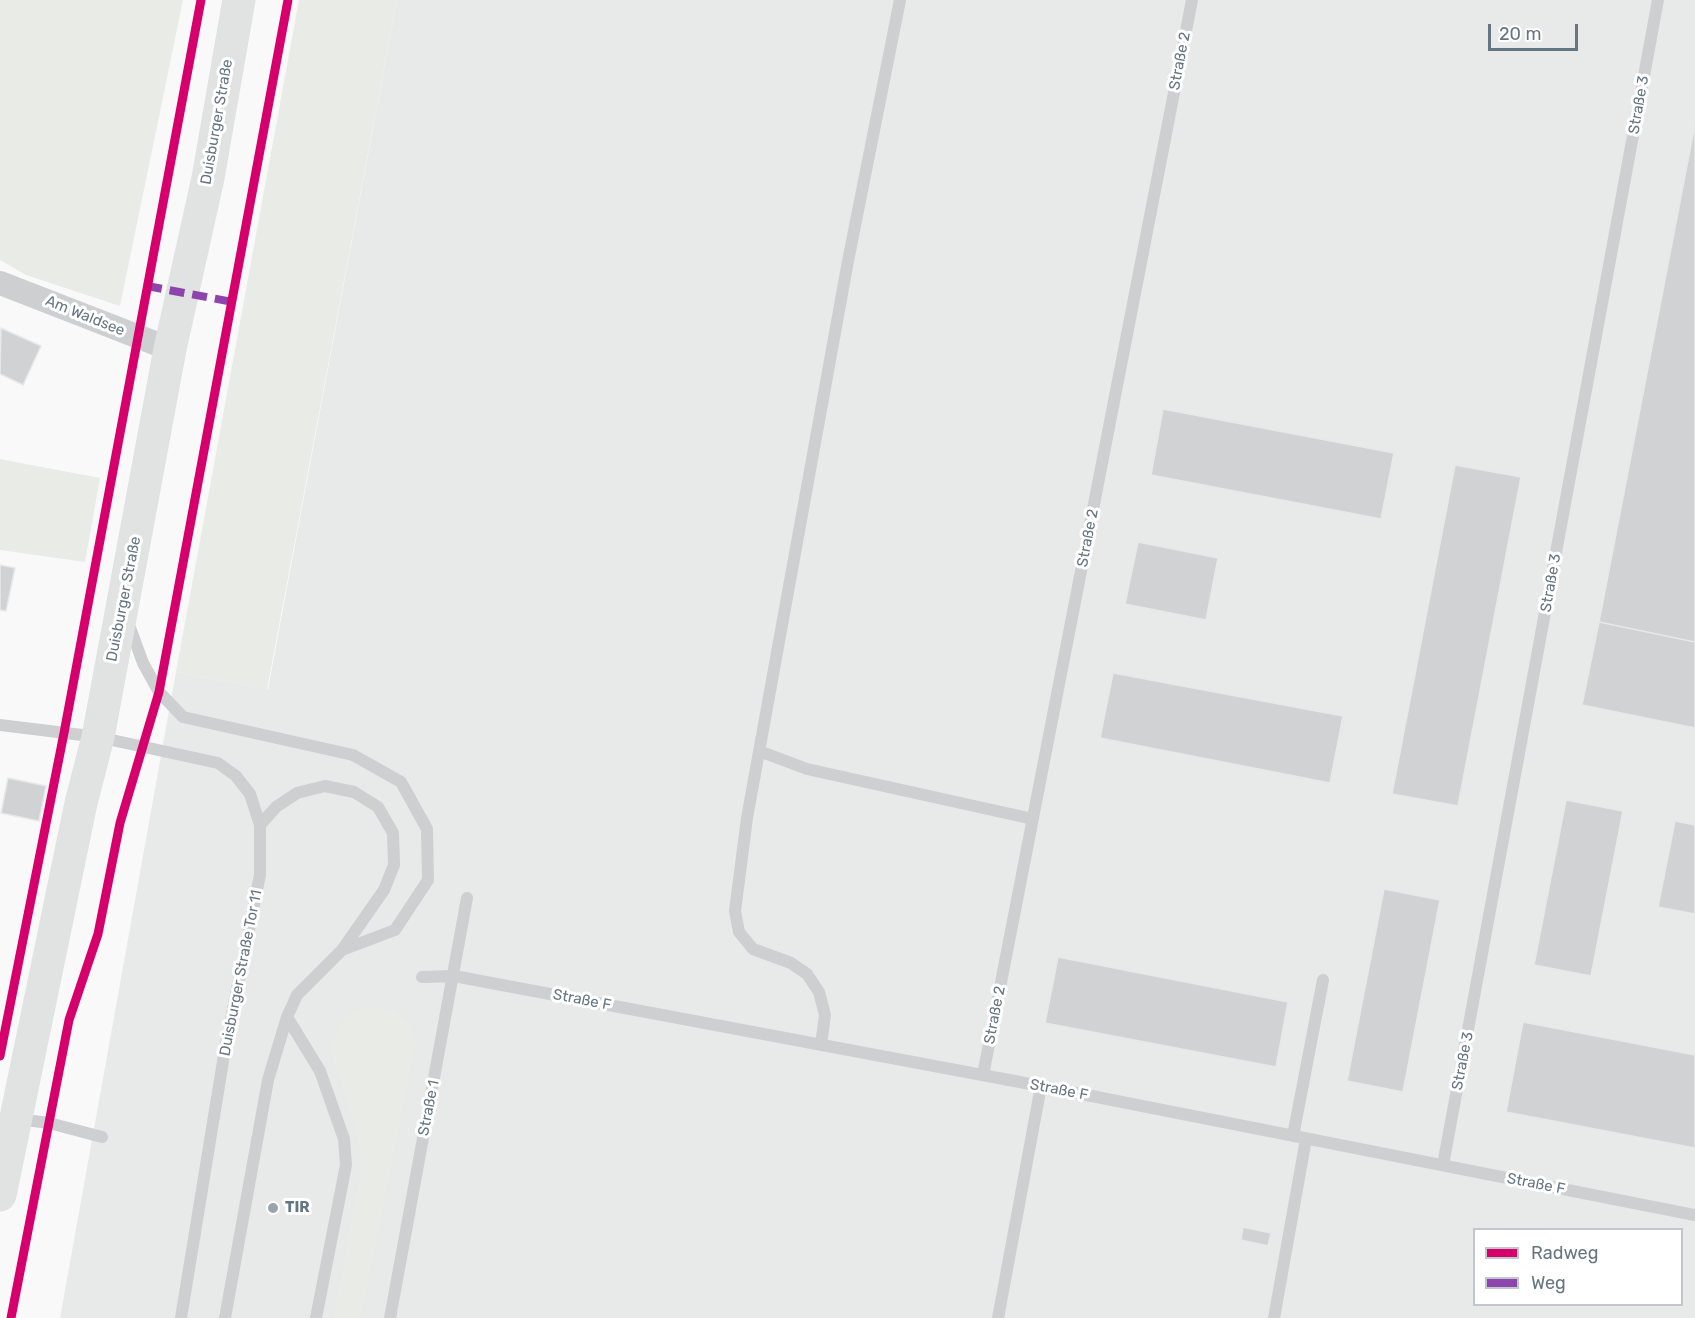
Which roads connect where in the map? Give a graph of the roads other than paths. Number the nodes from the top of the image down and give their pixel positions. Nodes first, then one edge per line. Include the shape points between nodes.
1 (239, 0) edge
2 (900, 0) edge
3 (1658, 0) edge
4 (1189, 1) edge
5 (0, 283) edge
6 (170, 349) junction
7 (123, 607) junction
8 (0, 725) edge
9 (98, 737) junction
10 (759, 751) junction
11 (1033, 819) junction
12 (260, 825) junction
13 (467, 898) dead end
14 (342, 950) junction
15 (454, 976) junction
16 (422, 977) dead end
17 (1323, 980) dead end
18 (287, 1017) junction
19 (821, 1045) junction
20 (983, 1075) junction
21 (1041, 1086) junction
22 (15, 1119) junction
23 (102, 1137) dead end
24 (1299, 1137) junction
25 (4, 1156) edge
26 (1443, 1165) junction
27 (0, 1195) edge
28 (1695, 1215) edge
29 (182, 1318) edge
30 (225, 1318) edge
31 (316, 1318) edge
32 (390, 1318) edge
33 (998, 1318) edge
34 (1274, 1318) edge

1 - 6 main road, Duisburger Straße via 208,178
2 - 10 lane
3 - 26 lane, Straße 3
4 - 11 lane, Straße 2
5 - 6 street, Am Waldsee
6 - 7 main road, Duisburger Straße
7 - 9 main road, Duisburger Straße
7 - 14 lane via 143,663 159,692 183,717 353,755 401,782 427,829 428,880 395,930
8 - 9 lane, Duisburger Straße Tor 11
9 - 12 lane, Duisburger Straße Tor 11 via 218,763 236,776 250,794
9 - 22 main road, Duisburger Straße
10 - 11 lane via 807,769
10 - 19 lane via 735,911 739,932 753,949 791,963 807,974 819,992 825,1015
11 - 20 lane, Straße 2
12 - 14 lane via 297,792 325,786 354,792 378,807 393,833 394,865 384,890
12 - 29 lane, Duisburger Straße Tor 11 via 260,874 225,1048
13 - 15 lane, Straße 1
14 - 18 lane via 297,995
15 - 16 lane, Straße F
15 - 19 lane, Straße F
15 - 32 lane, Straße 1
17 - 24 lane
18 - 30 lane via 268,1080
18 - 31 lane via 320,1071 345,1148 346,1165
19 - 20 lane, Straße F
20 - 21 lane, Straße F
21 - 24 lane, Straße F
21 - 33 lane
22 - 23 lane
22 - 25 main road, Duisburger Straße
24 - 26 lane, Straße F
24 - 34 lane
25 - 27 main road, Duisburger Straße
26 - 28 lane, Straße F

